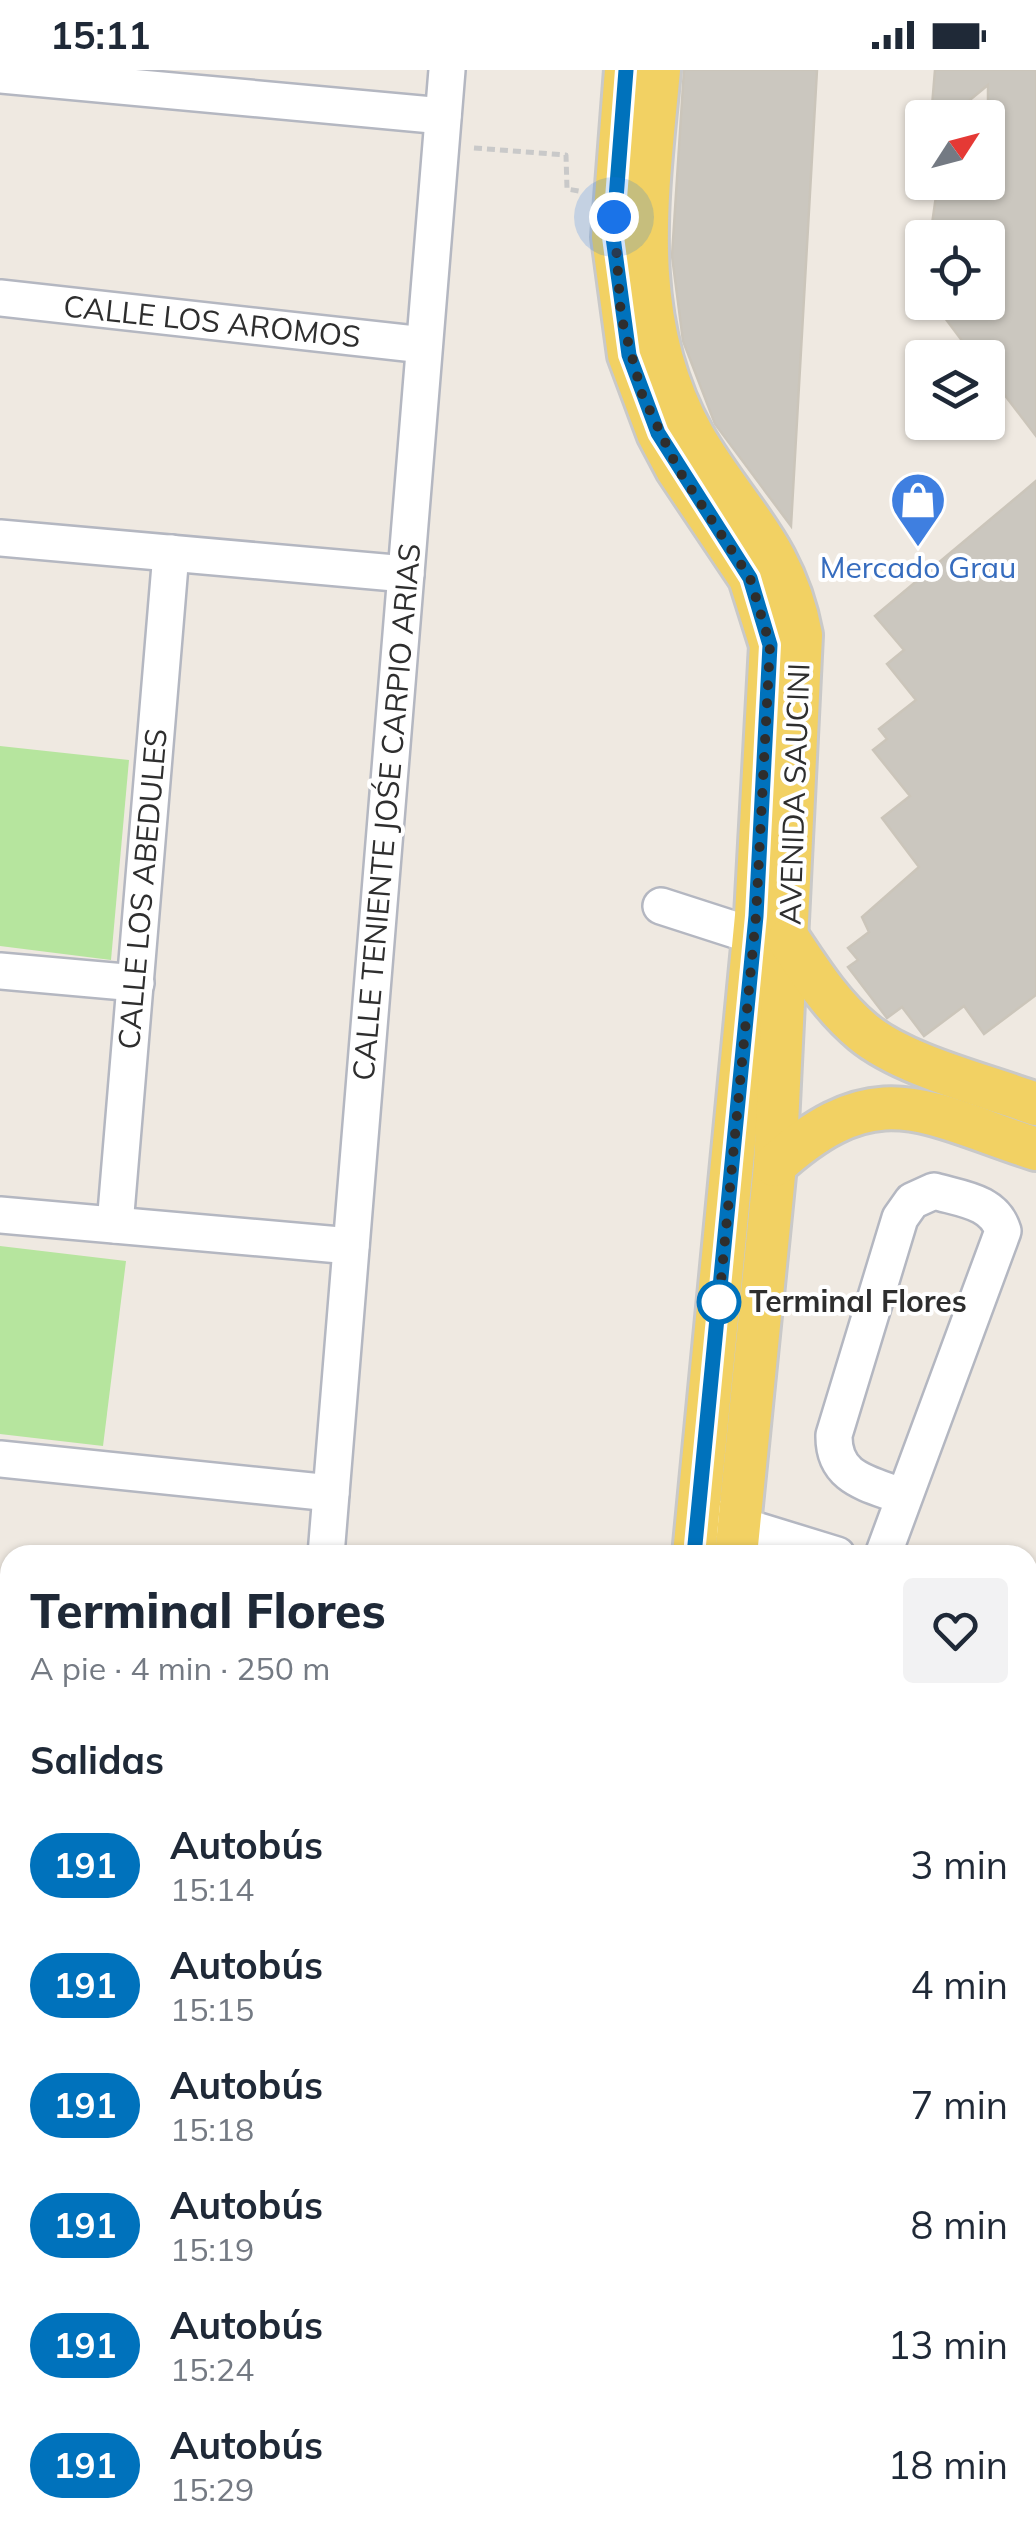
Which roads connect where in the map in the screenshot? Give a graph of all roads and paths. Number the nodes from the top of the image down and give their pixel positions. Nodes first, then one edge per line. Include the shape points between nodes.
1 (447, 70) edge
2 (626, 70) edge
3 (659, 70) edge
4 (0, 75) edge
5 (442, 131) junction
6 (614, 197) junction
7 (0, 298) edge
8 (424, 345) junction
9 (0, 538) edge
10 (172, 553) junction
11 (406, 574) junction
12 (661, 906) dead end
13 (772, 938) junction
14 (0, 971) edge
15 (136, 983) junction
16 (1036, 1104) edge
17 (1036, 1148) edge
18 (775, 1165) junction
19 (0, 1215) edge
20 (115, 1225) junction
21 (351, 1246) junction
22 (0, 1458) edge
23 (331, 1493) junction
24 (902, 1496) junction
25 (696, 1534) edge
26 (738, 1539) edge
27 (327, 1545) edge
28 (775, 1545) edge
29 (886, 1545) edge

1 - 5 street, CALLE TENIENTE JOŚE CARPIO ARIAS
2 - 6 main road, AVENIDA SAUCINI
3 - 13 main road, AVENIDA SAUCINI via 644,246 655,339 694,437 775,552 801,635
4 - 5 street
5 - 6 path via 566,156 567,189
5 - 8 street, CALLE TENIENTE JOŚE CARPIO ARIAS
6 - 13 main road, AVENIDA SAUCINI via 615,276 642,394 678,469 750,578 766,622
7 - 8 street, CALLE LOS AROMOS
8 - 11 street, CALLE TENIENTE JOŚE CARPIO ARIAS
9 - 10 street
10 - 11 street
10 - 15 street, CALLE LOS ABEDULES
11 - 21 street, CALLE TENIENTE JOŚE CARPIO ARIAS
12 - 13 street
13 - 16 main road via 864,1034
13 - 18 main road, AVENIDA SAUCINI
13 - 25 main road, AVENIDA SAUCINI
14 - 15 street
15 - 20 street, CALLE LOS ABEDULES
17 - 18 main road via 918,1107 876,1108 806,1137
18 - 26 main road, AVENIDA SAUCINI
19 - 20 street
20 - 21 street
21 - 23 street, CALLE TENIENTE JOŚE CARPIO ARIAS
22 - 23 street
23 - 27 street, CALLE TENIENTE JOŚE CARPIO ARIAS
24 - 24 street via 848,1476 833,1457 834,1435 900,1218 912,1200 934,1191 986,1207 1003,1230
24 - 29 street
25 - 26 street
26 - 28 street

